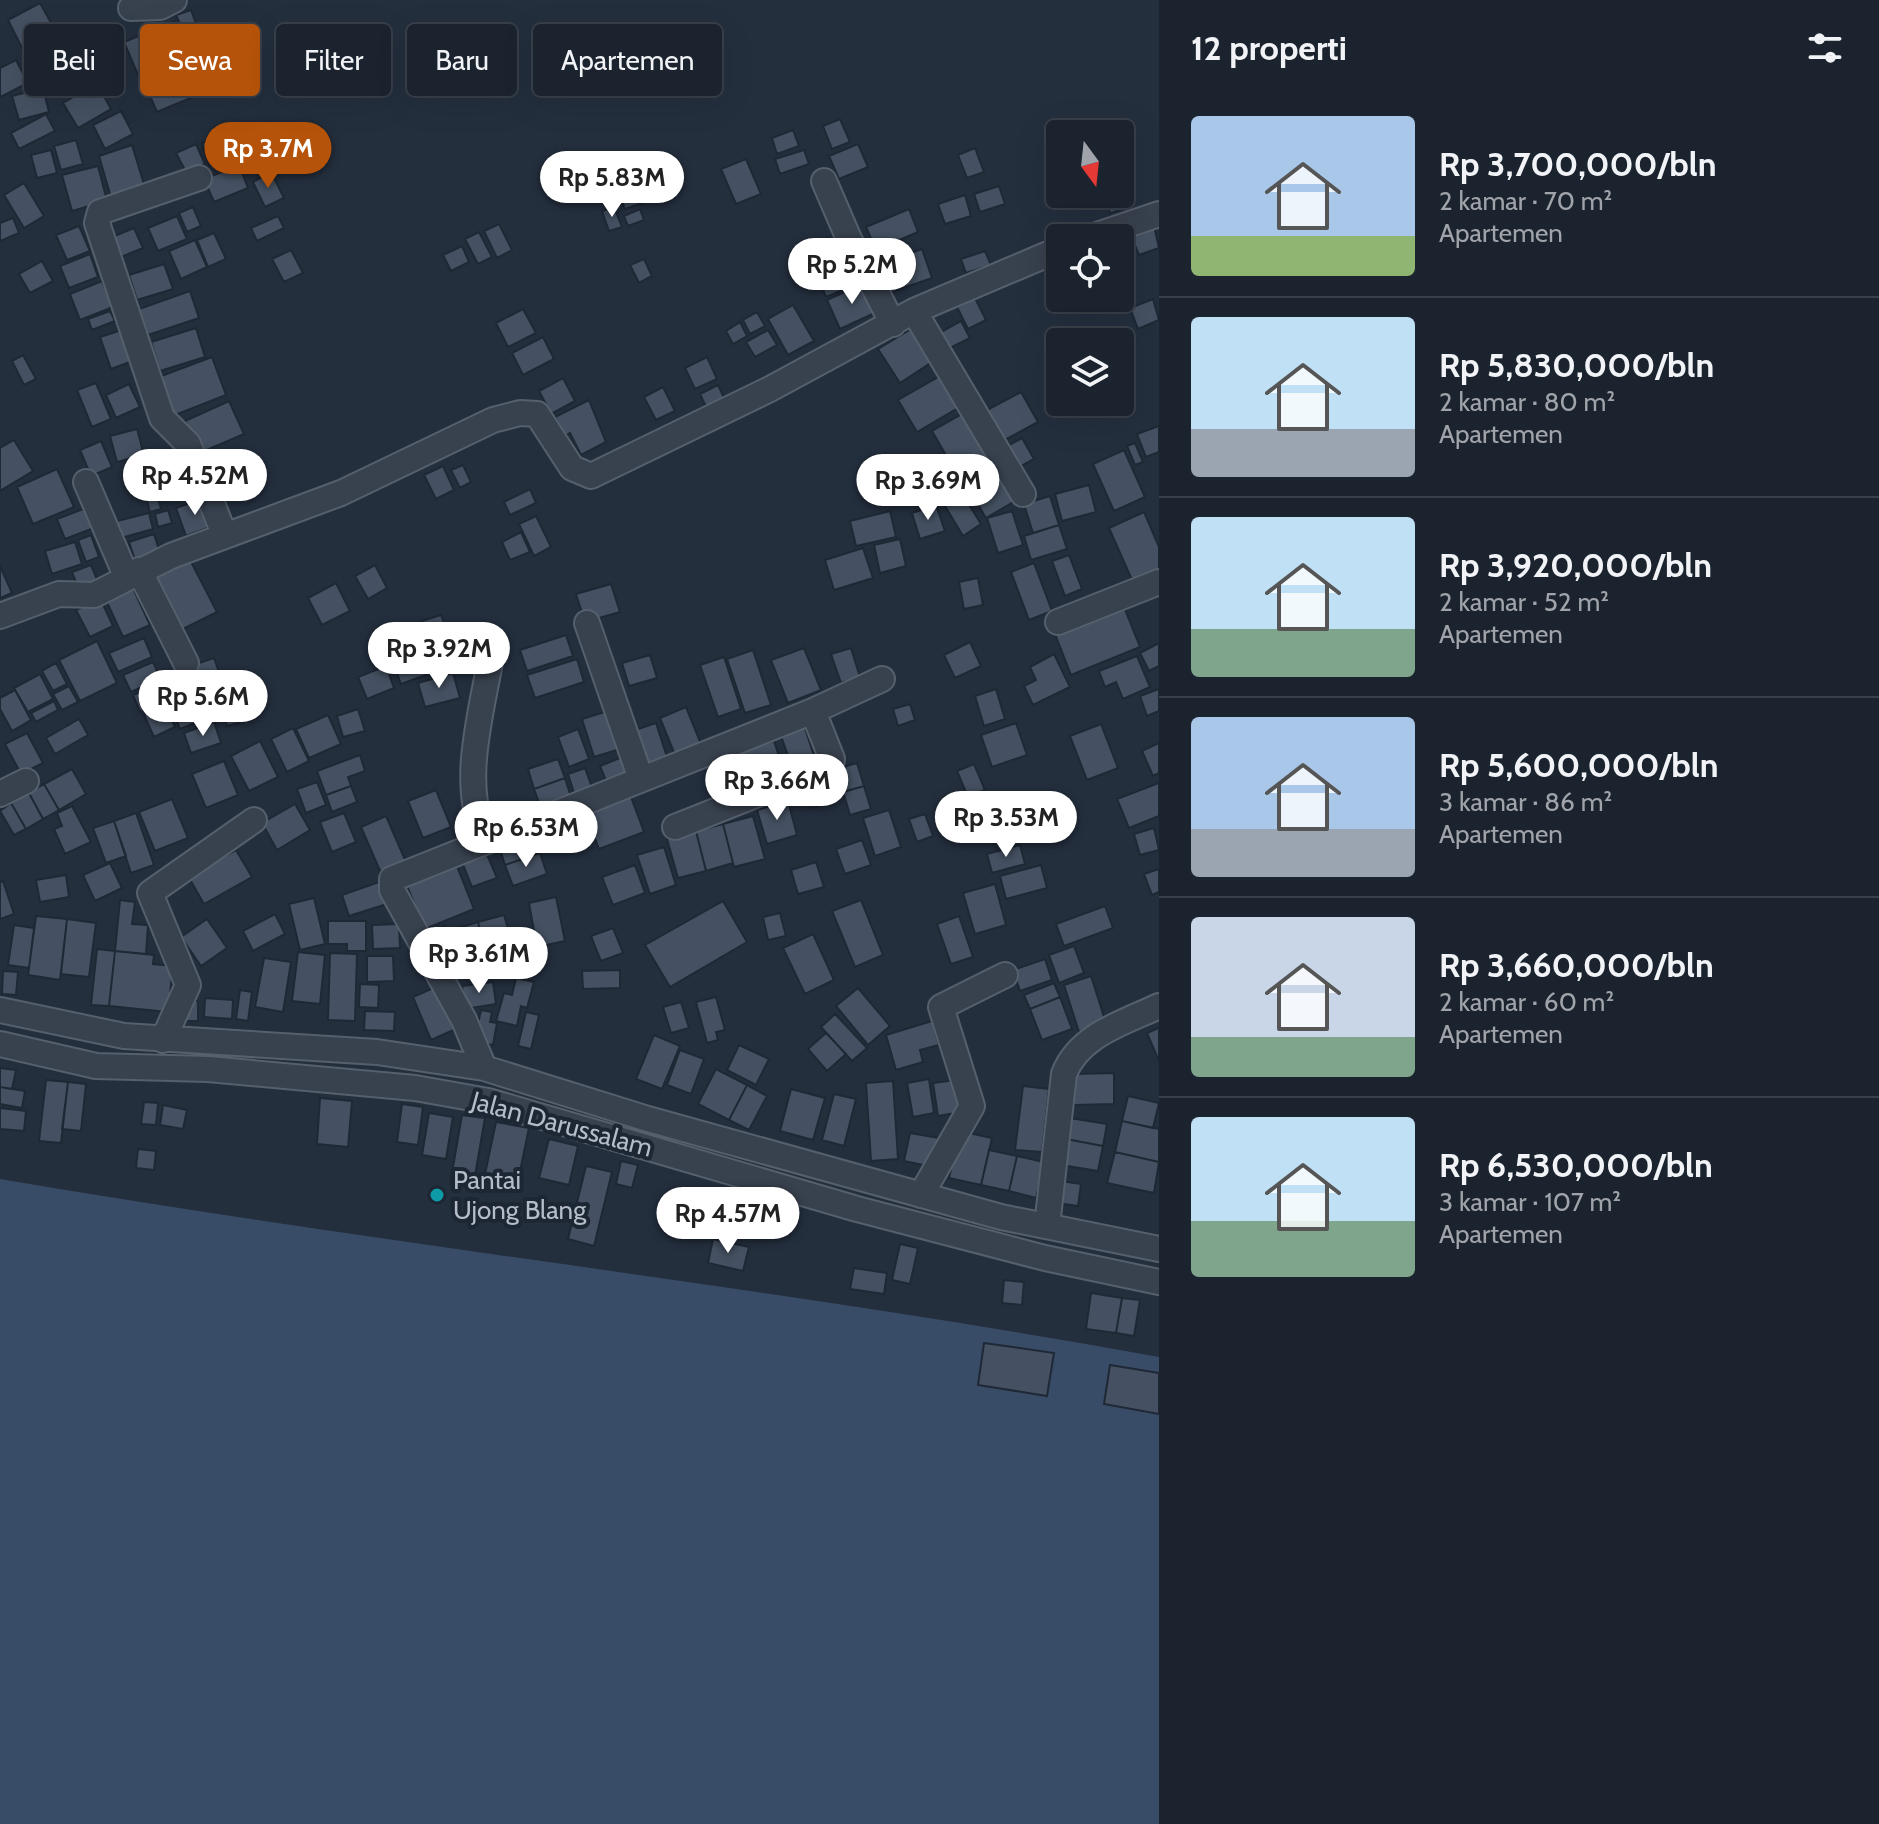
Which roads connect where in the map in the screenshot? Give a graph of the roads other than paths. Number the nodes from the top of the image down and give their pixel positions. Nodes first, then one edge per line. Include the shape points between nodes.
1 (174, 0) edge
2 (131, 8) dead end
3 (199, 178) dead end
4 (824, 181) dead end
5 (1159, 214) edge
6 (1129, 224) edge
7 (1046, 255) edge
8 (914, 311) junction
9 (893, 324) junction
10 (86, 482) dead end
11 (1023, 494) dead end
12 (225, 536) junction
13 (133, 574) junction
14 (1159, 582) edge
15 (0, 616) edge
16 (1058, 622) dead end
17 (587, 623) dead end
18 (493, 645) dead end
19 (186, 663) dead end
20 (882, 679) dead end
21 (813, 711) junction
22 (641, 779) junction
23 (26, 781) dead end
24 (0, 794) edge
25 (254, 820) dead end
26 (675, 827) dead end
27 (487, 840) junction
28 (1005, 975) dead end
29 (1159, 1006) edge
30 (0, 1010) edge
31 (163, 1040) junction
32 (0, 1044) edge
33 (484, 1068) junction
34 (921, 1195) junction
35 (1047, 1226) junction
36 (1159, 1249) edge
37 (1159, 1282) edge

1 - 2 street via 160,7
3 - 12 street via 100,212 97,223 162,418 188,444
4 - 9 street
5 - 6 street
7 - 8 street
8 - 9 street
8 - 11 street
9 - 12 street via 591,476 572,468 537,414 520,413 493,420 341,493
10 - 13 street
12 - 13 street
13 - 15 street via 94,595 59,594
13 - 19 street
14 - 16 street
17 - 22 street
18 - 27 street via 472,769 475,806
20 - 21 street
21 - 22 street
21 - 26 street via 831,765
22 - 27 street
23 - 24 street
25 - 31 street via 150,893 188,985
27 - 33 street via 398,875 391,883
28 - 34 street via 941,1007 972,1106
29 - 35 street via 1099,1034 1069,1060
30 - 31 street, Jalan Darussalam
31 - 33 street, Jalan Darussalam via 377,1052
32 - 37 street, Jalan Darussalam via 96,1066 208,1069 415,1088 488,1101 857,1209
33 - 34 street, Jalan Darussalam
34 - 35 street, Jalan Darussalam
35 - 36 street, Jalan Darussalam

